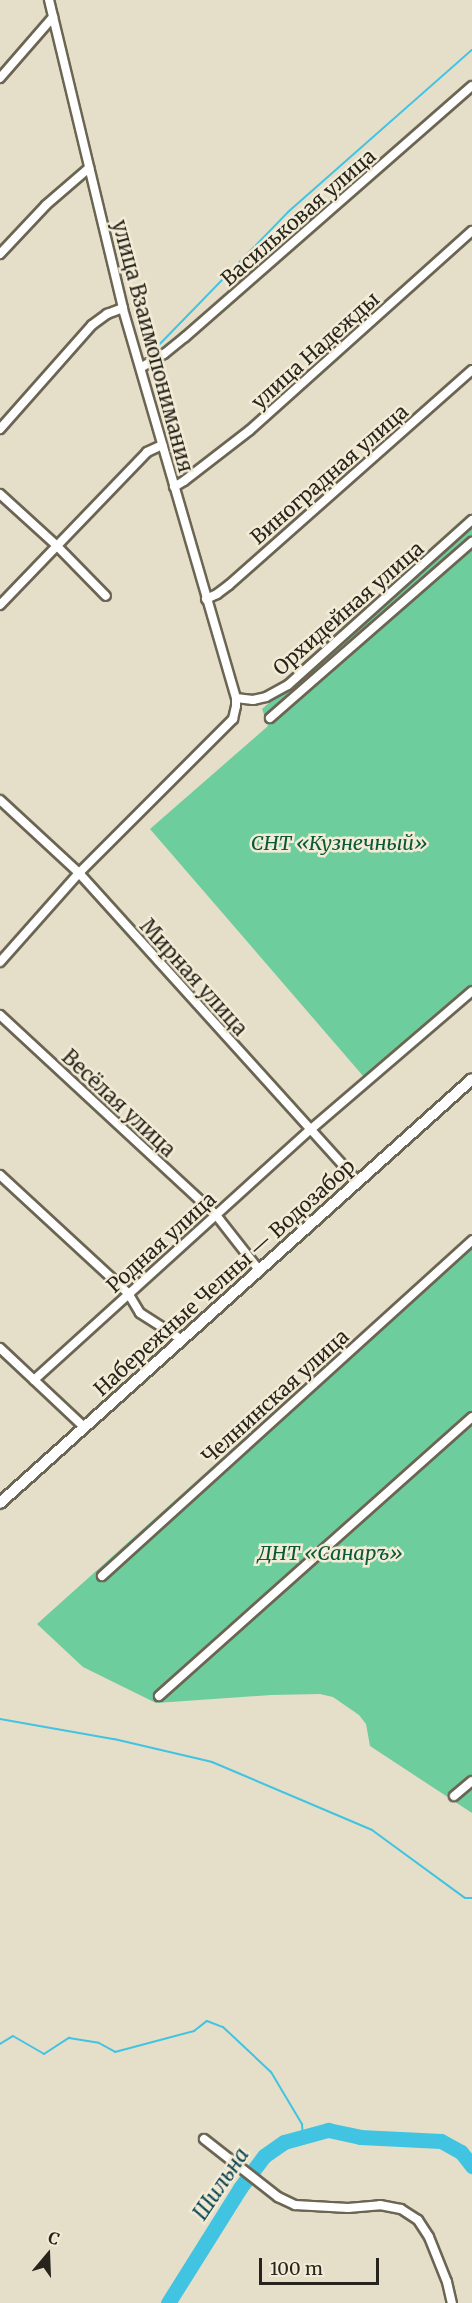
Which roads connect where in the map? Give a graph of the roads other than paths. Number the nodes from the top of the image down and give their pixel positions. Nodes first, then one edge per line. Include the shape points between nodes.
1 (49, 0) edge
2 (53, 17) junction
3 (0, 78) edge
4 (472, 86) edge
5 (89, 168) junction
6 (472, 231) edge
7 (0, 254) edge
8 (123, 308) junction
9 (142, 367) junction
10 (472, 370) edge
11 (0, 429) edge
12 (162, 445) junction
13 (174, 487) junction
14 (0, 494) edge
15 (472, 520) edge
16 (472, 542) edge
17 (56, 545) junction
18 (106, 596) dead end
19 (206, 599) junction
20 (0, 605) edge
21 (236, 698) junction
22 (270, 718) dead end
23 (0, 800) edge
24 (79, 873) junction
25 (0, 962) edge
26 (472, 991) edge
27 (0, 1015) edge
28 (472, 1079) edge
29 (310, 1130) junction
30 (0, 1175) edge
31 (358, 1182) junction
32 (216, 1215) junction
33 (472, 1240) edge
34 (259, 1270) junction
35 (128, 1293) junction
36 (181, 1339) junction
37 (0, 1348) edge
38 (34, 1380) junction
39 (472, 1417) edge
40 (84, 1427) junction
41 (0, 1502) edge
42 (102, 1576) dead end
43 (159, 1696) dead end
44 (472, 1781) edge
45 (454, 1796) dead end
46 (204, 2139) dead end
47 (452, 2303) edge

1 - 2 street, улица Взаимопонимания
2 - 3 street
2 - 5 street, улица Взаимопонимания
4 - 9 street, Васильковая улица via 186,337
5 - 7 street via 46,205
5 - 8 street, улица Взаимопонимания
6 - 13 street, улица Надежды via 250,430
8 - 9 street, улица Взаимопонимания
8 - 11 street via 92,325
9 - 12 street, улица Взаимопонимания
10 - 19 street, Виноградная улица via 229,585
12 - 13 street, улица Взаимопонимания
12 - 17 street via 147,452
13 - 19 street, улица Взаимопонимания
14 - 17 street
15 - 21 street, Орхидейная улица via 288,685 267,697
16 - 22 street
17 - 18 street
17 - 20 street
19 - 21 street, улица Взаимопонимания
21 - 24 street via 233,719
23 - 24 street, Мирная улица
24 - 25 street
24 - 29 street, Мирная улица
26 - 29 street, Родная улица
27 - 32 street, Весёлая улица
28 - 31 main road, Набережные Челны — Водозабор
29 - 31 street, Мирная улица
29 - 32 street, Родная улица
30 - 35 street
31 - 34 main road, Набережные Челны — Водозабор
32 - 34 street, Весёлая улица
32 - 35 street, Родная улица
33 - 42 street, Челнинская улица
34 - 36 main road, Набережные Челны — Водозабор
35 - 36 street via 140,1313
35 - 38 street, Родная улица
36 - 40 main road, Набережные Челны — Водозабор
37 - 38 street
38 - 40 street
39 - 43 street
40 - 41 main road, Набережные Челны — Водозабор
44 - 45 street
46 - 47 street via 294,2205 380,2205 401,2209 418,2220 429,2237

